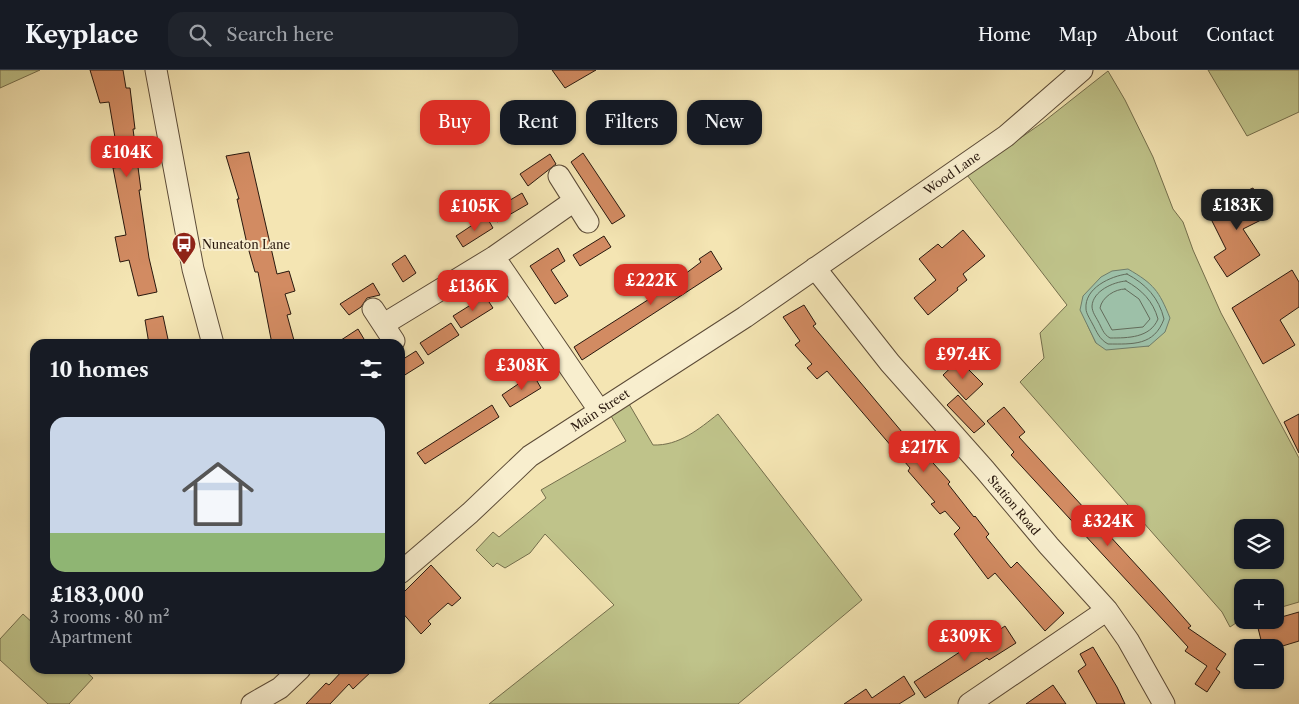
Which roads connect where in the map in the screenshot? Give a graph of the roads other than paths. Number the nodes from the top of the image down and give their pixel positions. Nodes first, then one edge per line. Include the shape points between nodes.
1 (156, 70) edge
2 (1082, 70) edge
3 (559, 176) dead end
4 (574, 201) junction
5 (588, 222) dead end
6 (494, 257) junction
7 (816, 268) junction
8 (384, 325) dead end
9 (212, 339) edge
10 (599, 410) junction
11 (405, 568) edge
12 (1106, 610) junction
13 (295, 674) edge
14 (252, 704) edge
15 (969, 704) edge
16 (1164, 704) edge

1 - 9 street via 193,269
2 - 7 street, Wood Lane via 1006,136
3 - 4 street
4 - 5 street
4 - 6 street
6 - 8 street
6 - 10 street
7 - 10 street, Main Street
7 - 12 street, Station Road via 890,363
10 - 11 street, Main Street via 530,456
12 - 15 street
12 - 16 street, Station Road via 1128,640
13 - 14 street via 280,688

